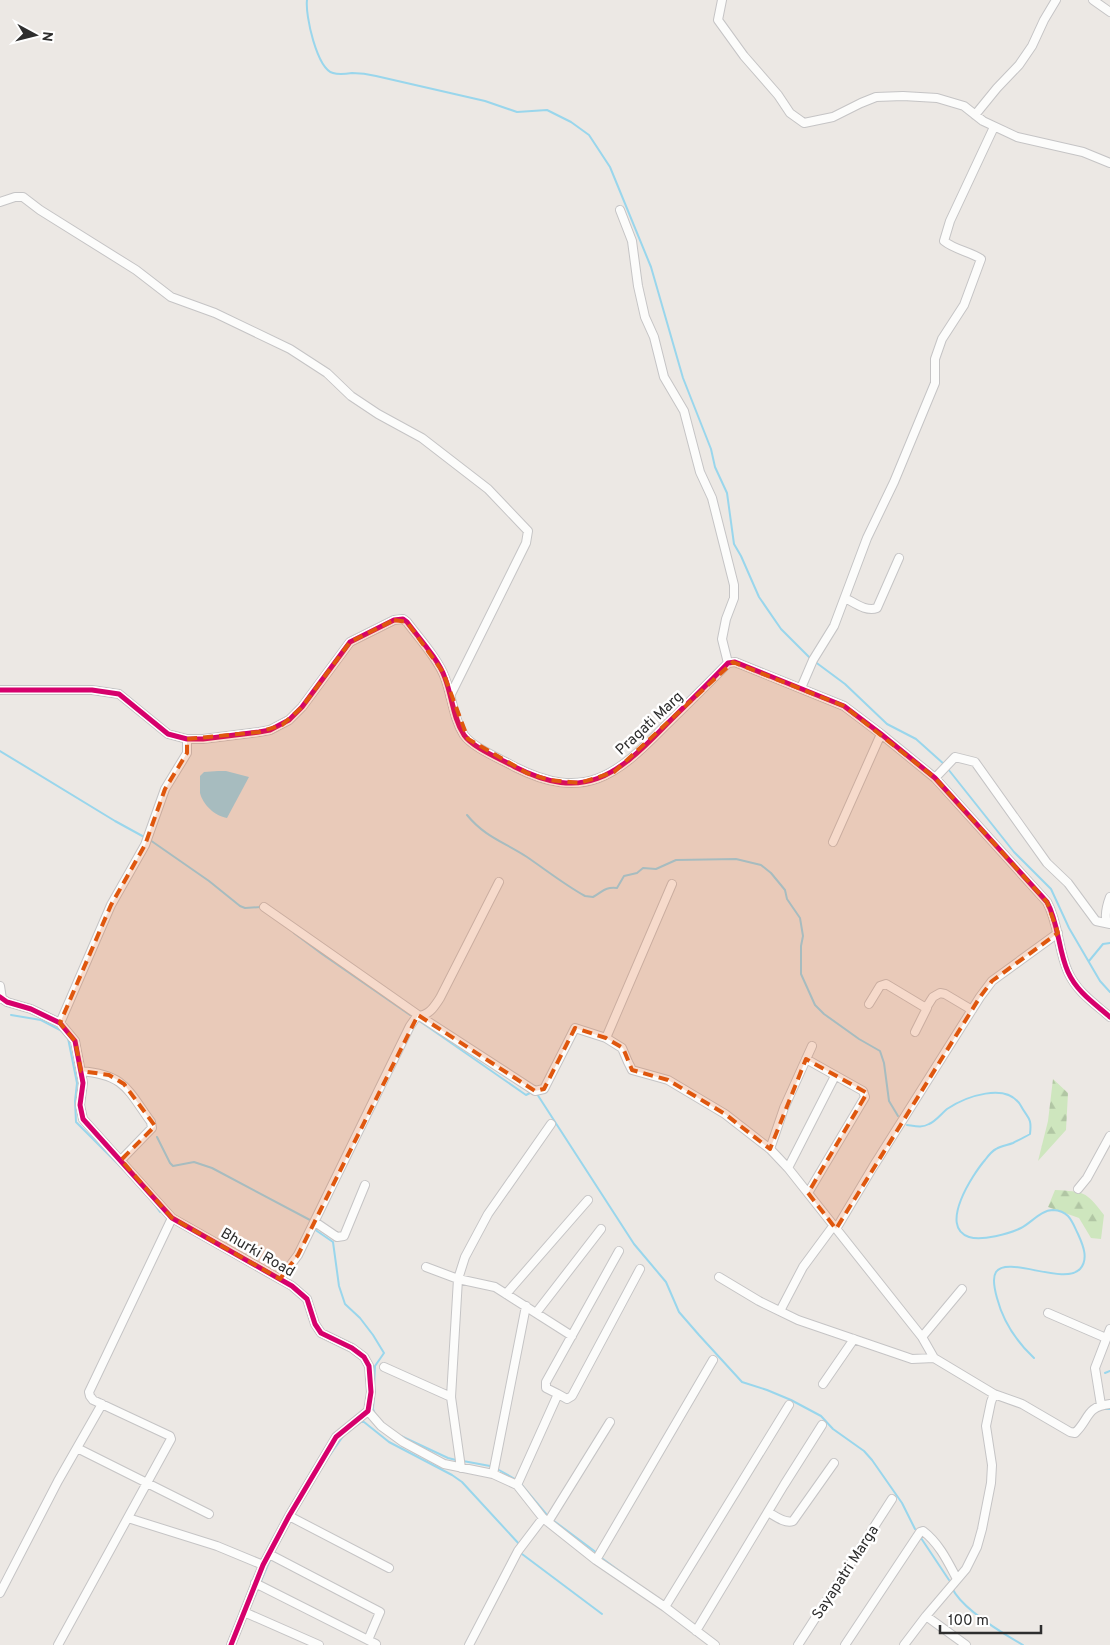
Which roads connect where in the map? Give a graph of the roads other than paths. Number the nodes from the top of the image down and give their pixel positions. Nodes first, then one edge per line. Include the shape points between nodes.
1 (722, 0) edge
2 (1056, 0) edge
3 (1093, 0) edge
4 (1110, 12) edge
5 (975, 115) junction
6 (994, 127) junction
7 (1110, 163) edge
8 (0, 202) edge
9 (620, 210) dead end
10 (899, 558) dead end
11 (845, 598) junction
12 (728, 663) junction
13 (801, 688) junction
14 (0, 690) edge
15 (450, 696) junction
16 (881, 734) junction
17 (187, 739) junction
18 (935, 778) junction
19 (832, 842) dead end
20 (499, 882) dead end
21 (672, 884) dead end
22 (1110, 897) edge
23 (264, 907) dead end
24 (1108, 924) edge
25 (1058, 933) junction
26 (0, 986) edge
27 (1, 998) edge
28 (869, 1004) dead end
29 (927, 1008) junction
30 (972, 1010) junction
31 (421, 1016) junction
32 (1110, 1016) edge
33 (60, 1023) junction
34 (915, 1032) dead end
35 (606, 1038) junction
36 (812, 1046) dead end
37 (806, 1060) junction
38 (81, 1071) junction
39 (835, 1076) junction
40 (551, 1124) dead end
41 (1110, 1136) edge
42 (770, 1148) junction
43 (121, 1160) junction
44 (788, 1168) junction
45 (365, 1185) dead end
46 (1078, 1189) dead end
47 (808, 1193) junction
48 (588, 1200) dead end
49 (172, 1218) junction
50 (315, 1222) junction
51 (835, 1227) junction
52 (601, 1229) dead end
53 (619, 1251) dead end
54 (426, 1268) dead end
55 (640, 1269) dead end
56 (458, 1278) junction
57 (719, 1278) dead end
58 (280, 1279) junction
59 (962, 1288) dead end
60 (506, 1294) junction
61 (526, 1306) junction
62 (780, 1311) junction
63 (536, 1313) junction
64 (1048, 1313) dead end
65 (1110, 1329) edge
66 (572, 1336) junction
67 (922, 1337) junction
68 (1106, 1338) junction
69 (854, 1339) junction
70 (934, 1358) junction
71 (713, 1360) dead end
72 (384, 1367) dead end
73 (823, 1384) dead end
74 (558, 1394) junction
75 (994, 1394) junction
76 (451, 1397) junction
77 (102, 1404) junction
78 (1106, 1404) edge
79 (789, 1406) dead end
80 (368, 1411) junction
81 (610, 1422) dead end
82 (822, 1425) dead end
83 (77, 1448) junction
84 (834, 1463) dead end
85 (461, 1468) junction
86 (493, 1474) junction
87 (147, 1483) junction
88 (517, 1485) junction
89 (892, 1499) dead end
90 (768, 1512) junction
91 (209, 1514) dead end
92 (289, 1516) junction
93 (128, 1518) junction
94 (545, 1520) junction
95 (269, 1554) junction
96 (596, 1560) junction
97 (263, 1565) junction
98 (389, 1568) dead end
99 (958, 1579) junction
100 (255, 1583) junction
101 (0, 1593) edge
102 (665, 1607) junction
103 (244, 1612) junction
104 (926, 1616) junction
105 (696, 1631) junction
106 (368, 1640) junction
107 (376, 1644) edge
108 (58, 1645) edge
109 (230, 1645) edge
110 (319, 1645) edge
111 (469, 1645) edge
112 (715, 1645) edge
113 (798, 1645) edge
114 (845, 1645) edge
115 (904, 1645) edge
116 (966, 1645) edge

1 - 5 street via 718,20 790,113 804,123 833,117 876,97 894,96 937,98 964,106
2 - 5 street via 1019,65
3 - 4 street
5 - 6 street
6 - 7 street via 1017,137 1083,152
6 - 11 street via 950,221 944,242 981,259 964,304 942,340 935,360 935,384 867,538
8 - 15 street via 15,196 24,197 136,270 171,297 215,313 290,349 328,373 351,396 422,438 488,489 528,531 526,543
9 - 12 street via 632,240 645,318 654,337 664,377 684,411 700,472 712,498 734,585 734,598 722,638
10 - 11 street via 877,608 864,608
11 - 13 street
12 - 13 street via 735,662
12 - 15 street, Pragati Marg via 639,752 614,772 580,783 549,780 527,773 468,740
13 - 16 street via 844,706
14 - 17 street, Pragati Marg via 92,690 119,694 168,734
15 - 17 street, Pragati Marg via 443,672 406,622 399,619 350,642 302,707 282,724 259,732
16 - 18 street
16 - 19 street
17 - 33 street via 187,753 165,789 145,845 111,905
18 - 24 street via 955,757 975,762 1047,863 1068,883 1096,921
18 - 25 street via 1047,902
20 - 31 street via 440,998 432,1011
21 - 35 street
22 - 24 street via 1106,905
23 - 31 street
25 - 30 street via 992,981
25 - 32 street via 1068,972 1079,991
26 - 27 street
27 - 33 street, Bhurki Road
28 - 29 street via 880,986 886,984
29 - 30 street via 933,997 940,993
29 - 34 street
30 - 51 street
31 - 35 street via 535,1091 544,1089 575,1028
31 - 50 street via 417,1016 410,1026
33 - 38 street, Bhurki Road via 75,1041
35 - 42 street via 624,1049 632,1070 668,1080 725,1114
36 - 37 street
37 - 39 street
37 - 42 street
38 - 43 street, Bhurki Road via 83,1119
38 - 43 street via 108,1075 124,1084 152,1122 152,1128
39 - 44 street
39 - 47 street via 863,1091 865,1098
40 - 56 street via 488,1214 465,1257
41 - 46 street
42 - 44 street
43 - 49 street, Bhurki Road
44 - 47 street
45 - 50 street via 344,1236 337,1237
47 - 51 street
48 - 60 street
49 - 58 street, Bhurki Road
49 - 77 street via 89,1392 91,1399
50 - 58 street via 298,1255
51 - 62 street via 802,1266
51 - 67 street
52 - 63 street
53 - 66 street
54 - 56 street
55 - 74 street via 572,1396 567,1399
56 - 60 street via 495,1287
56 - 76 street
57 - 62 street
58 - 80 street, Bhurki Road via 307,1299 321,1333 352,1348 370,1366
59 - 67 street
60 - 61 street
61 - 63 street
61 - 86 street
62 - 69 street
63 - 66 street
64 - 68 street
65 - 68 street
66 - 74 street via 545,1385
67 - 70 street
68 - 78 street via 1095,1368
69 - 70 street via 912,1359
69 - 73 street
70 - 75 street
71 - 96 street
72 - 76 street
74 - 88 street
75 - 78 street via 1022,1404 1075,1433 1089,1412
75 - 99 street via 986,1426 992,1465 991,1483 977,1547
76 - 85 street
77 - 83 street
77 - 87 street via 170,1436
79 - 102 street
80 - 85 street via 381,1426 403,1442 444,1464
80 - 92 street via 336,1437
81 - 94 street
82 - 90 street
83 - 87 street
83 - 101 street
84 - 90 street via 793,1521 785,1521
85 - 86 street
86 - 88 street
87 - 91 street
87 - 93 street
88 - 94 street
89 - 113 street, Sayapatri Marga
90 - 105 street
92 - 95 street
92 - 98 street
93 - 97 street via 217,1546
93 - 108 street
94 - 96 street
94 - 111 street via 518,1551
95 - 97 street
95 - 106 street via 380,1612
96 - 102 street
97 - 100 street
99 - 104 street
99 - 114 street via 928,1535 920,1532
100 - 103 street
100 - 106 street
102 - 105 street
103 - 109 street
103 - 110 street
104 - 115 street
104 - 116 street
105 - 112 street
106 - 107 street

